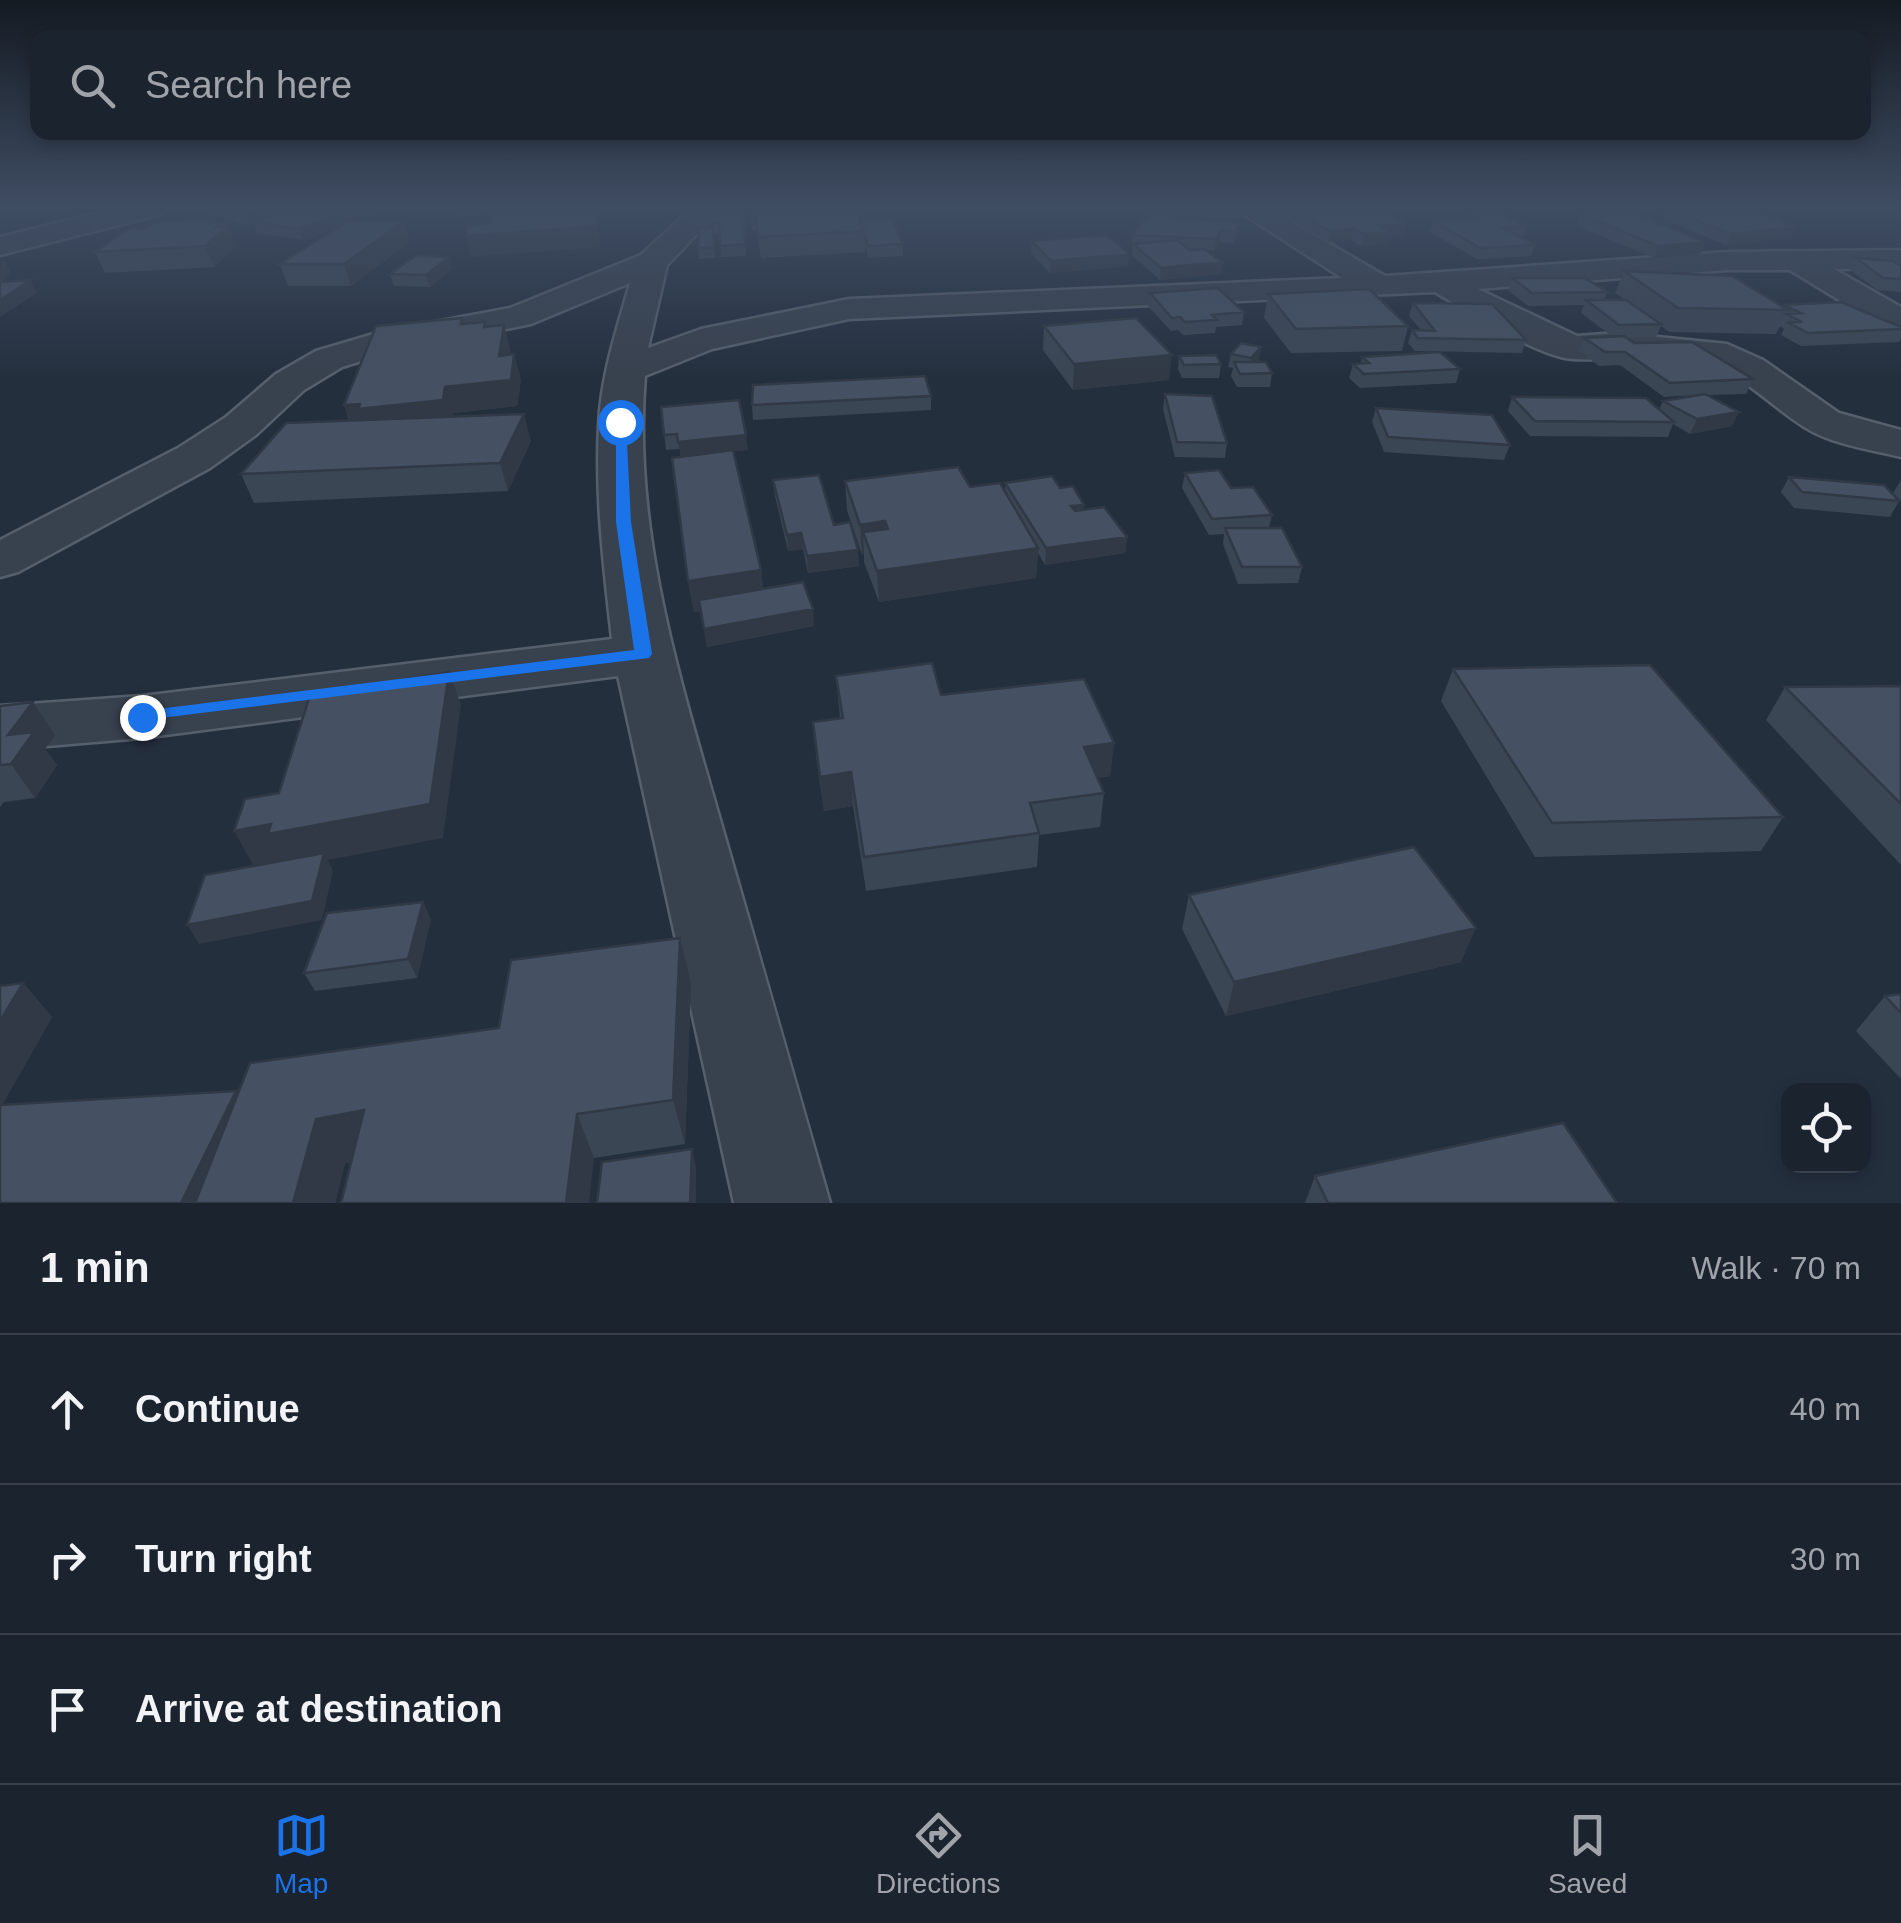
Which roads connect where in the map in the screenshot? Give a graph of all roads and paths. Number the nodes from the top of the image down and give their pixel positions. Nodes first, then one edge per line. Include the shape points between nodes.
1 (647, 264) edge
2 (651, 264) edge
3 (1342, 264) edge
4 (1687, 264) edge
5 (1803, 264) edge
6 (1444, 283) junction
7 (1379, 286) junction
8 (1901, 322) edge
9 (626, 370) junction
10 (1901, 444) edge
11 (0, 561) edge
12 (643, 654) junction
13 (0, 728) edge
14 (782, 1203) edge

1 - 11 street via 520,317 330,358 194,458
2 - 9 street
3 - 7 street
4 - 6 street
5 - 8 street
6 - 7 street
6 - 10 street via 1572,348 1618,344 1714,352 1749,368 1824,422
7 - 9 street via 849,310 701,340
9 - 12 street via 623,522
12 - 13 street via 142,717
12 - 14 street

